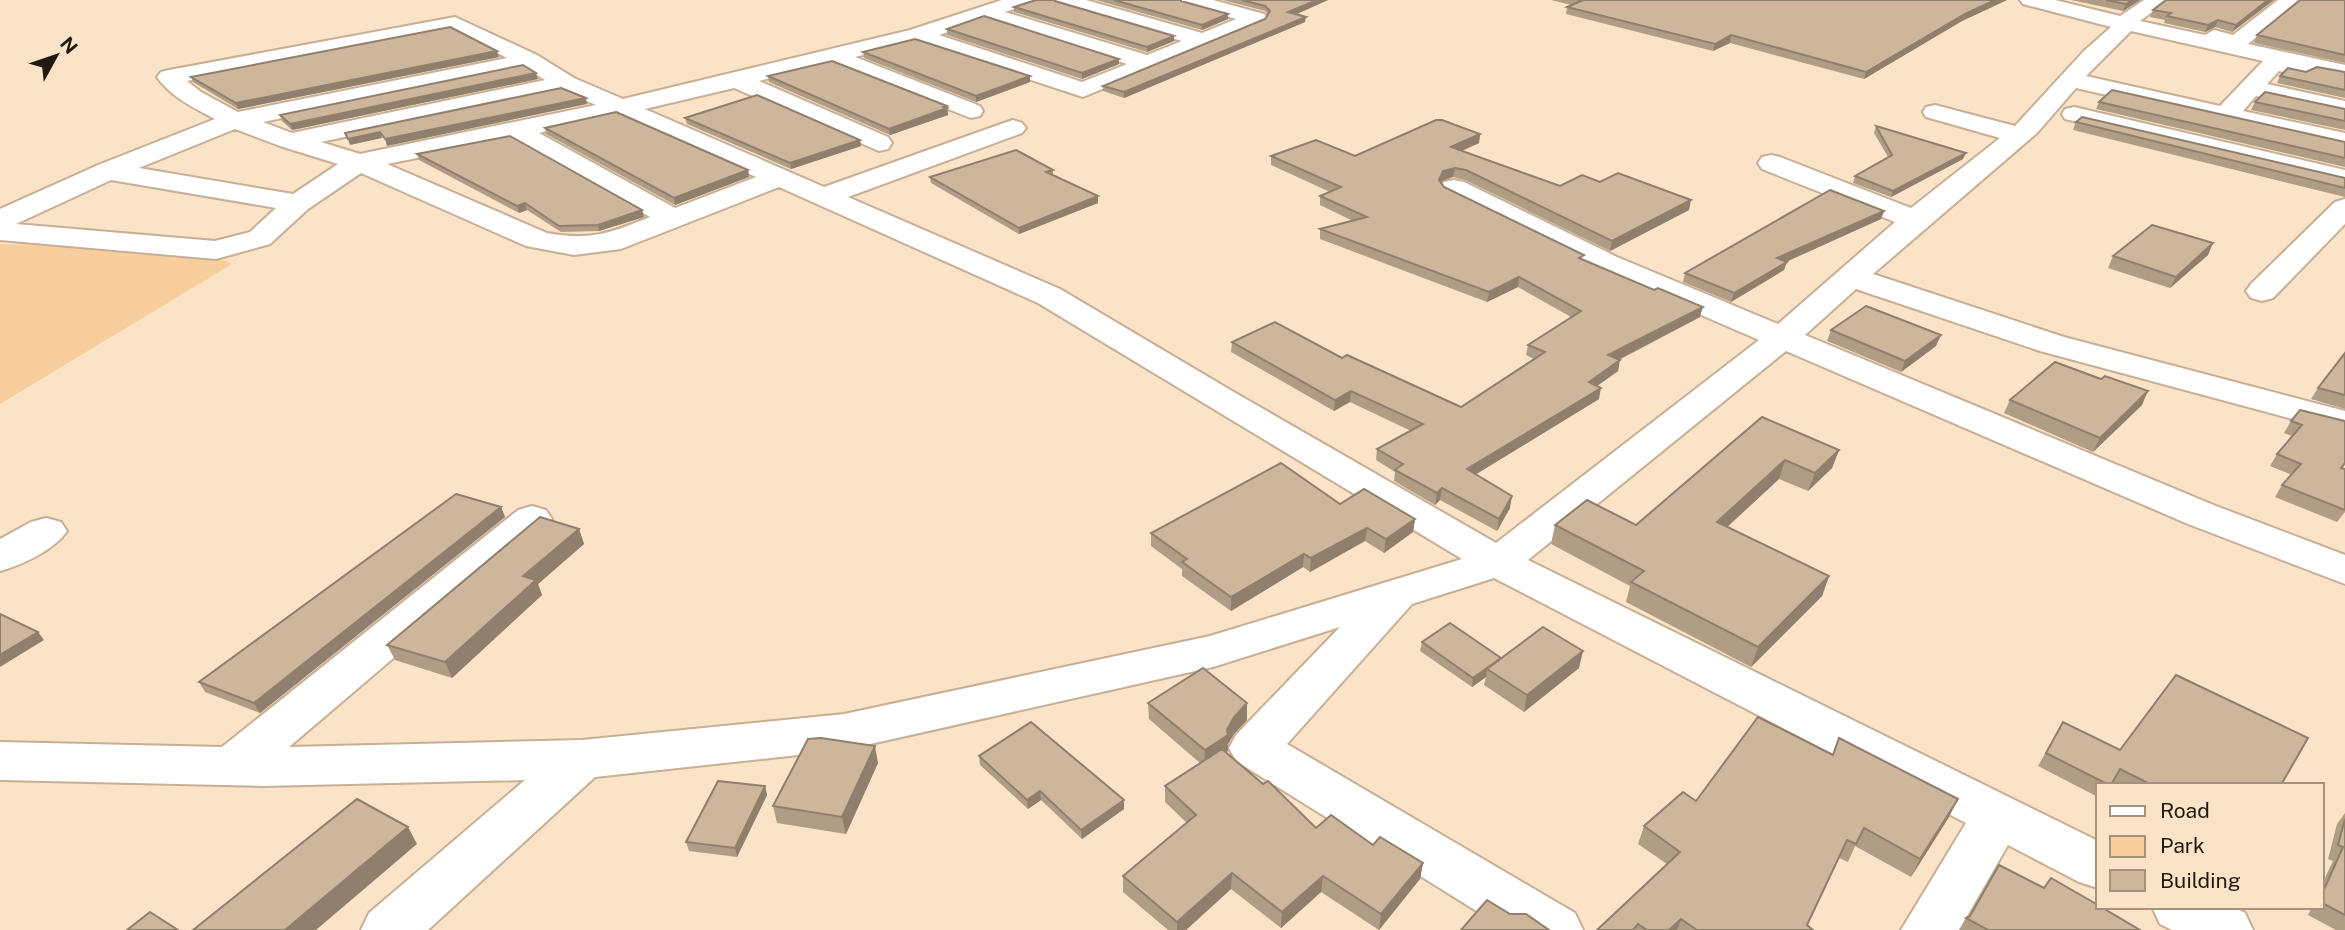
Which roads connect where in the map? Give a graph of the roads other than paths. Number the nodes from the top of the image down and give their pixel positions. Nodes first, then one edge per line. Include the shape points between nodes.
1 (1022, 0) edge
2 (1063, 0) edge
3 (1189, 0) edge
4 (2030, 0) edge
5 (2053, 0) edge
6 (2172, 0) edge
7 (2291, 0) edge
8 (982, 12) junction
9 (2138, 16) edge
10 (918, 35) junction
11 (486, 40) junction
12 (1203, 40) junction
13 (446, 48) edge
14 (832, 56) junction
15 (529, 60) junction
16 (1149, 63) junction
17 (2345, 72) edge
18 (2345, 78) edge
19 (736, 80) junction
20 (566, 83) junction
21 (2086, 83) junction
22 (2250, 88) junction
23 (232, 90) edge
24 (192, 97) junction
25 (618, 107) junction
26 (2345, 108) edge
27 (971, 111) dead end
28 (1935, 112) dead end
29 (2226, 114) junction
30 (235, 120) junction
31 (1013, 128) dead end
32 (516, 131) junction
33 (2019, 135) junction
34 (289, 141) junction
35 (2345, 141) edge
36 (879, 143) dead end
37 (359, 162) junction
38 (1771, 163) dead end
39 (108, 172) junction
40 (780, 177) junction
41 (2345, 178) edge
42 (1454, 188) edge
43 (824, 196) junction
44 (298, 202) junction
45 (2345, 208) edge
46 (673, 218) junction
47 (0, 220) edge
48 (1915, 220) junction
49 (0, 231) edge
50 (1851, 277) junction
51 (2262, 290) dead end
52 (1783, 337) junction
53 (2345, 422) edge
54 (532, 519) dead end
55 (46, 531) dead end
56 (0, 557) edge
57 (1498, 562) junction
58 (2345, 570) edge
59 (1399, 593) junction
60 (582, 759) junction
61 (0, 761) edge
62 (232, 767) junction
63 (1998, 816) junction
64 (2096, 865) edge
65 (2184, 909) edge
66 (389, 930) edge
67 (1555, 930) edge
68 (1929, 930) edge
69 (2225, 930) edge

1 - 8 street
2 - 12 street
3 - 12 street via 1263,16
4 - 9 street
5 - 9 street
6 - 9 street
7 - 9 street via 2237,42
8 - 10 street
8 - 16 street
9 - 17 street
9 - 21 street
10 - 14 street
10 - 16 street via 1083,90
11 - 13 street
11 - 15 street
11 - 24 street via 448,15 170,77
12 - 16 street
14 - 19 street
14 - 27 street
15 - 20 street
15 - 30 street
18 - 22 street via 2274,63
19 - 25 street
19 - 36 street
20 - 25 street
20 - 34 street
21 - 29 street
21 - 33 street
21 - 41 street via 2074,114
22 - 26 street
22 - 29 street
23 - 24 street
24 - 30 street
25 - 32 street
25 - 40 street
28 - 33 street
29 - 35 street
30 - 34 street
30 - 39 street
31 - 43 street
32 - 37 street
32 - 46 street
33 - 48 street
34 - 37 street
37 - 44 street
37 - 46 street via 560,246 586,248 610,243
38 - 48 street
39 - 44 street
39 - 47 street
40 - 43 street
40 - 46 street
42 - 52 street via 1605,263
43 - 57 street via 1049,296
44 - 49 street via 260,238 216,250
45 - 51 street
48 - 50 street
50 - 52 street
50 - 53 street via 2052,344
52 - 57 street
52 - 58 street via 2202,516
54 - 62 street
55 - 56 street
57 - 59 street
57 - 63 street
59 - 60 street via 1213,651 844,732
59 - 67 street via 1254,748
60 - 62 street
60 - 66 street
61 - 62 street
63 - 64 street
63 - 68 street
65 - 69 street

